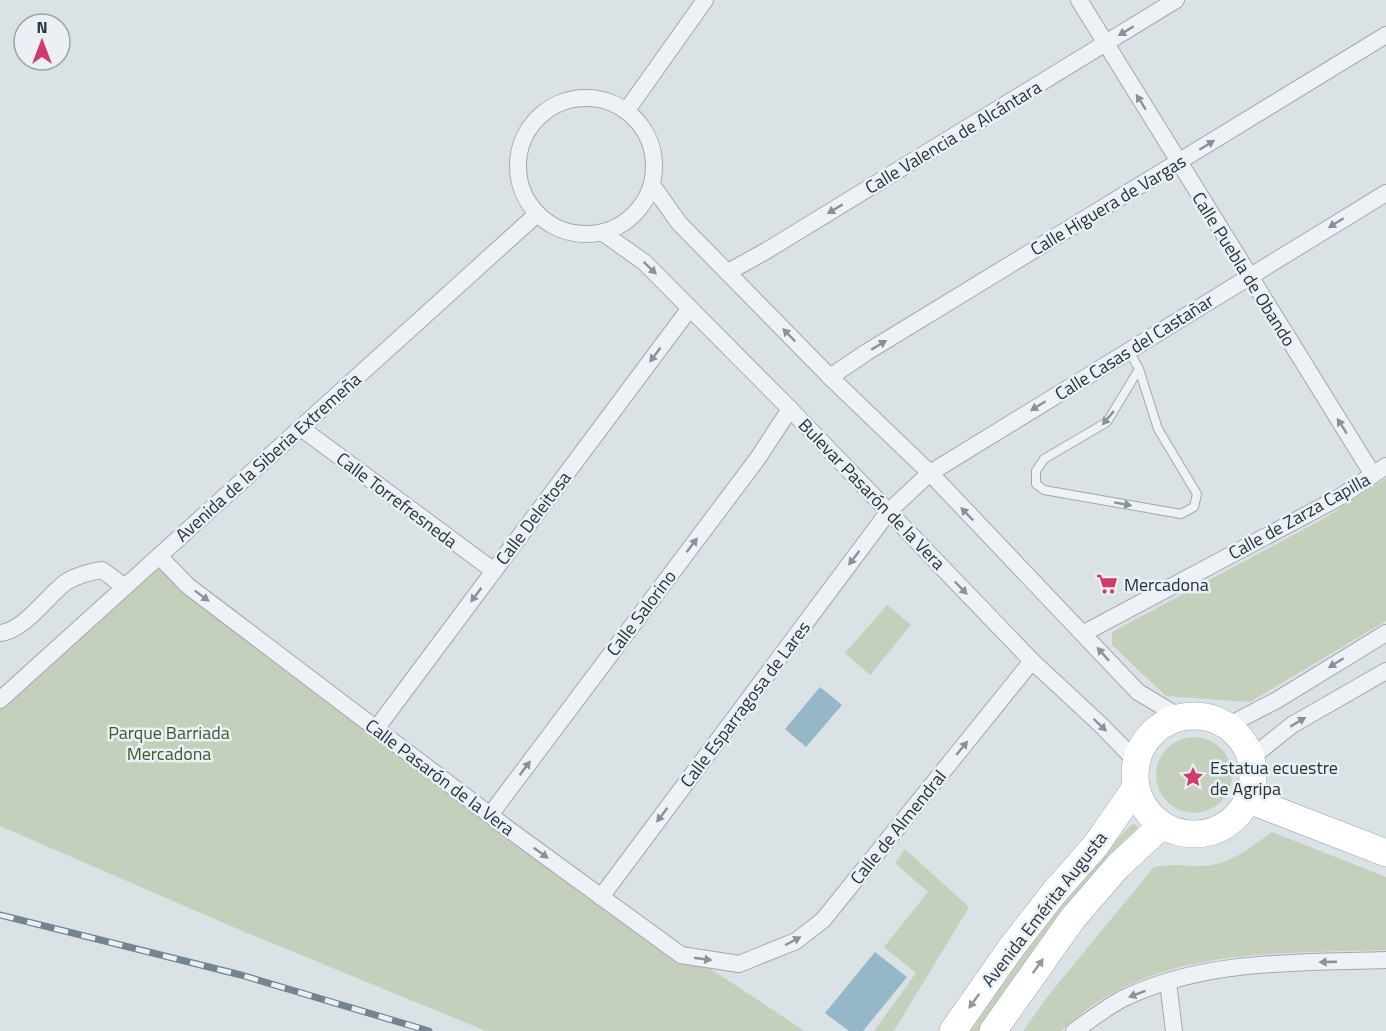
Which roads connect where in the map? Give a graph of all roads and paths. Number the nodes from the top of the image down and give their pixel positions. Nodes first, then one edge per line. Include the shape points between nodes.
1 (705, 0) edge
2 (1079, 0) edge
3 (1176, 0) edge
4 (1386, 35) edge
5 (1105, 43) junction
6 (627, 110) junction
7 (1179, 162) junction
8 (652, 185) junction
9 (1386, 193) edge
10 (537, 214) junction
11 (603, 233) junction
12 (728, 272) junction
13 (1249, 277) junction
14 (690, 308) junction
15 (1129, 351) junction
16 (1139, 369) junction
17 (830, 377) junction
18 (790, 409) junction
19 (301, 428) junction
20 (1379, 470) edge
21 (930, 473) junction
22 (889, 511) junction
23 (159, 556) junction
24 (494, 571) junction
25 (125, 586) junction
26 (0, 633) edge
27 (1084, 633) junction
28 (1386, 633) edge
29 (1032, 661) junction
30 (1386, 671) edge
31 (0, 700) edge
32 (1180, 717) junction
33 (1229, 725) junction
34 (376, 729) junction
35 (1252, 757) junction
36 (1136, 774) junction
37 (1249, 800) junction
38 (490, 815) junction
39 (1162, 825) junction
40 (1386, 853) edge
41 (601, 897) junction
42 (1386, 960) edge
43 (739, 964) joint
44 (1168, 982) junction
45 (953, 1031) edge
46 (993, 1031) edge
47 (1074, 1031) edge
48 (1174, 1031) edge

1 - 6 street
2 - 5 street, Calle Puebla de Obando
3 -> 5 street, Calle Valencia de Alcántara
7 -> 4 street, Calle Higuera de Vargas
7 -> 5 street, Calle Puebla de Obando
5 -> 12 street, Calle Valencia de Alcántara
6 - 8 street via 649,138 655,162
6 - 10 street via 605,100 581,98 558,103 530,126 520,148 518,171 524,195
7 - 13 street, Calle Puebla de Obando
17 -> 7 street, Calle Higuera de Vargas
8 - 11 street via 642,206 625,223
8 - 12 street via 679,223
9 -> 13 street, Calle Casas del Castañar
10 - 11 street via 556,228 579,234
10 - 19 street, Avenida de la Siberia Extremeña
11 -> 14 street, Bulevar Pasarón de la Vera via 644,262
17 -> 12 street
13 - 15 street, Calle Casas del Castañar
20 -> 13 street, Calle Puebla de Obando
14 - 18 street, Bulevar Pasarón de la Vera
14 -> 24 street, Calle Deleitosa
15 - 16 lane
15 -> 21 street, Calle Casas del Castañar
16 -> 16 lane via 1107,422 1044,459 1036,471 1036,484 1044,490 1181,514 1194,507 1197,494 1158,429
17 - 21 street
18 - 22 street, Bulevar Pasarón de la Vera
38 -> 18 street, Calle Salorino via 758,458
19 - 23 street, Avenida de la Siberia Extremeña
19 - 24 street, Calle Torrefresneda
20 - 27 street, Calle de Zarza Capilla via 1340,497
21 - 22 street, Calle Casas del Castañar
27 -> 21 street
22 -> 29 street, Bulevar Pasarón de la Vera
22 -> 41 street, Calle Esparragosa de Lares
23 - 25 street, Avenida de la Siberia Extremeña
23 -> 34 street, Calle Pasarón de la Vera via 188,586
24 -> 34 street, Calle Deleitosa
25 - 26 street via 102,570 86,573 66,582 27,618
25 - 31 street, Avenida de la Siberia Extremeña
32 -> 27 street via 1138,692
28 -> 33 street
29 -> 36 street, Bulevar Pasarón de la Vera via 1101,725
43 -> 29 street, Calle de Almendral via 796,941 823,920
35 -> 30 street via 1292,725
32 - 33 main road via 1205,716
32 - 36 main road via 1151,733 1142,746
33 - 35 main road via 1243,739
34 - 38 street, Calle Pasarón de la Vera
35 - 37 main road via 1254,779
36 - 39 main road via 1145,808
36 -> 45 main road, Avenida Emérita Augusta via 1096,845 1025,930
37 - 39 main road via 1226,825 1211,832 1177,832
37 - 40 main road
38 -> 41 street, Calle Pasarón de la Vera
46 -> 39 main road, Avenida Emérita Augusta via 1073,918 1118,866
41 -> 43 street, Calle Pasarón de la Vera via 681,955
42 -> 44 street via 1239,966
44 -> 47 street via 1123,999
44 - 48 street

